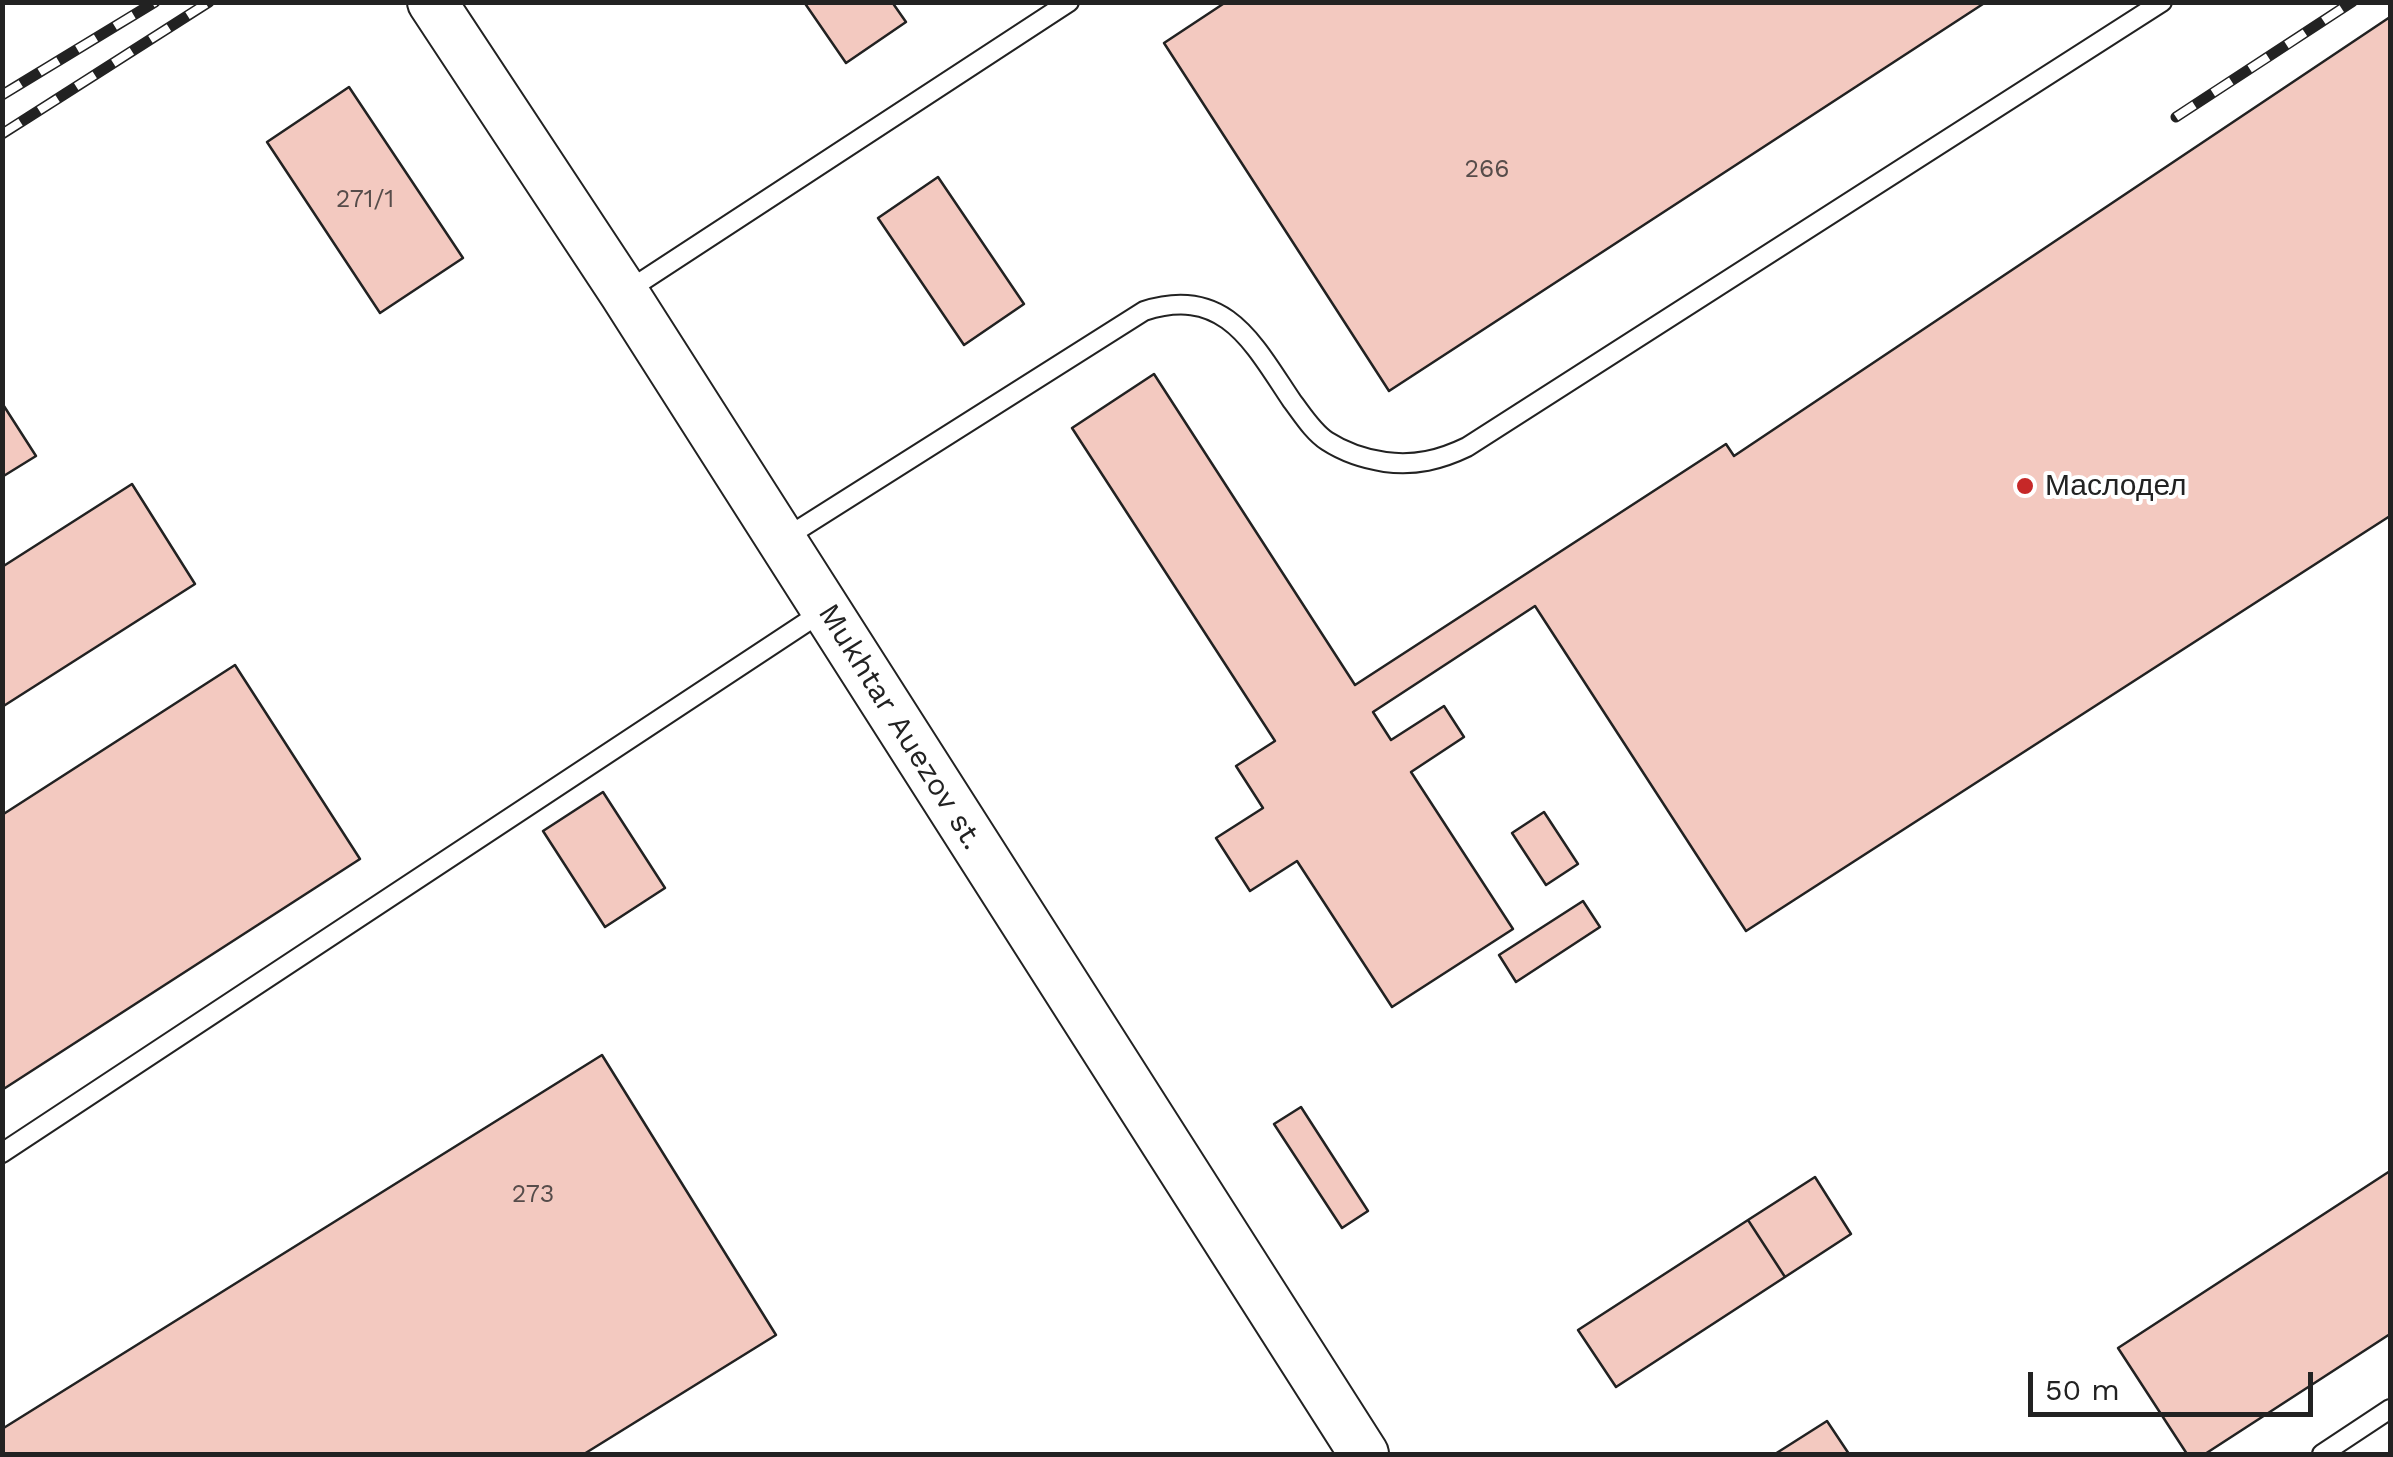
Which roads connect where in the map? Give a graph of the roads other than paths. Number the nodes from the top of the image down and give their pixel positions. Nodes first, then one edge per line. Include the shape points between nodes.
1 (432, 2) edge
2 (1069, 2) edge
3 (2162, 2) edge
4 (624, 293) junction
5 (782, 540) junction
6 (826, 610) junction
7 (2, 1153) edge
8 (2390, 1409) edge
9 (1364, 1454) edge
10 (2322, 1454) edge

1 - 4 street, Mukhtar Auezov st.
2 - 4 lane
3 - 5 lane via 1445,458 1373,460 1324,440 1248,335 1199,305 1170,303 1144,311
4 - 5 street, Mukhtar Auezov st.
5 - 6 street, Mukhtar Auezov st.
6 - 7 lane
6 - 9 street, Mukhtar Auezov st.
8 - 10 lane

